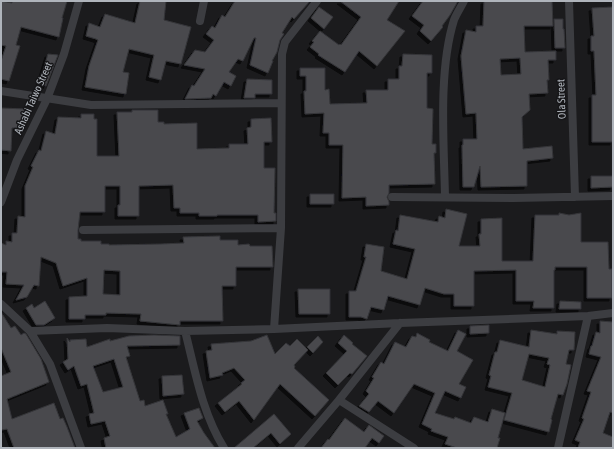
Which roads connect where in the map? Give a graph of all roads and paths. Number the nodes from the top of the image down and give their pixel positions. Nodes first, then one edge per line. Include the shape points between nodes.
1 (79, 1) edge
2 (204, 1) edge
3 (317, 1) edge
4 (464, 1) edge
5 (569, 1) edge
6 (200, 21) dead end
7 (1, 91) edge
8 (47, 99) junction
9 (281, 103) junction
10 (613, 196) edge
11 (392, 197) dead end
12 (445, 197) junction
13 (575, 197) junction
14 (1, 202) edge
15 (281, 228) junction
16 (83, 230) dead end
17 (1, 304) edge
18 (613, 313) edge
19 (588, 316) junction
20 (400, 322) junction
21 (274, 329) junction
22 (185, 331) junction
23 (30, 332) junction
24 (339, 400) junction
25 (81, 448) edge
26 (224, 448) edge
27 (298, 448) edge
28 (414, 448) edge
29 (558, 448) edge

1 - 8 street, Ashabi Taiwo Street via 64,54
2 - 6 street
3 - 9 street via 285,42 282,54
4 - 12 street via 455,19 447,53 444,97
5 - 13 street, Ola Street
7 - 8 street
8 - 9 street via 91,105
8 - 14 street, Ashabi Taiwo Street via 17,160
9 - 15 street
10 - 13 street
11 - 12 street
12 - 13 street
15 - 16 street
15 - 21 street
17 - 23 street
18 - 19 street
19 - 20 street
19 - 29 street
20 - 21 street
20 - 24 street
21 - 22 street
22 - 23 street via 107,328
22 - 26 street via 209,419
23 - 25 street via 50,364
24 - 27 street
24 - 28 street

